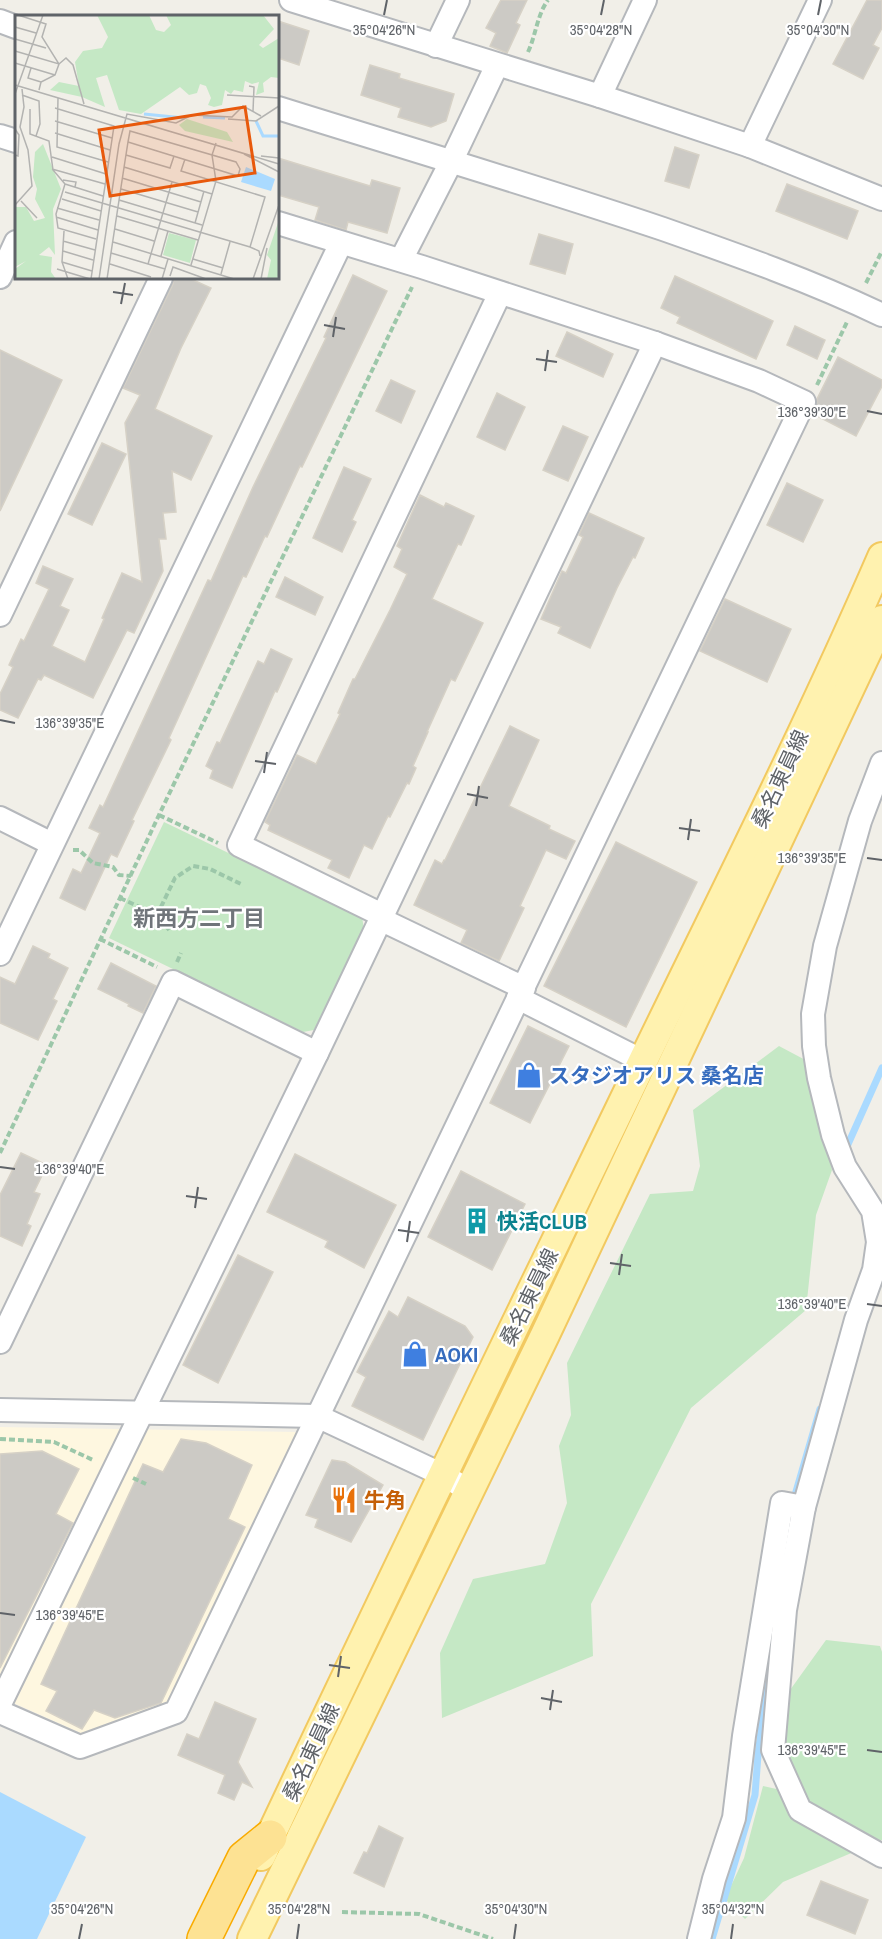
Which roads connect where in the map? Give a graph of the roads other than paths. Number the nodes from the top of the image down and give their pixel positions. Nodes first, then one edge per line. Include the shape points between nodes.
1 (294, 0) edge
2 (458, 0) edge
3 (645, 0) edge
4 (820, 0) edge
5 (0, 21) edge
6 (15, 27) edge
7 (436, 46) junction
8 (497, 65) junction
9 (600, 96) junction
10 (279, 108) edge
11 (0, 136) edge
12 (15, 141) edge
13 (750, 146) junction
14 (451, 162) junction
15 (882, 199) edge
16 (279, 223) edge
17 (341, 243) junction
18 (15, 244) edge
19 (411, 263) junction
20 (0, 277) edge
21 (161, 279) edge
22 (500, 293) junction
23 (882, 315) edge
24 (655, 343) junction
25 (882, 557) edge
26 (882, 578) edge
27 (0, 615) edge
28 (882, 620) edge
29 (854, 623) junction
30 (882, 763) edge
31 (0, 818) edge
32 (52, 844) junction
33 (381, 917) junction
34 (0, 954) edge
35 (521, 993) junction
36 (317, 1053) junction
37 (643, 1061) junction
38 (545, 1335) junction
39 (0, 1342) edge
40 (0, 1410) edge
41 (142, 1412) junction
42 (317, 1416) junction
43 (443, 1475) junction
44 (470, 1491) junction
45 (793, 1505) junction
46 (0, 1704) edge
47 (0, 1712) edge
48 (882, 1856) edge
49 (263, 1859) junction
50 (204, 1939) edge
51 (220, 1939) edge
52 (252, 1939) edge
53 (699, 1939) edge

1 - 7 street
2 - 7 street
3 - 9 street
4 - 13 street
5 - 6 street
7 - 8 street
8 - 9 street
8 - 14 street
9 - 13 street
10 - 14 street
11 - 12 street
13 - 15 street
14 - 19 street
14 - 23 street via 717,248
16 - 17 street
17 - 19 street
17 - 32 street
18 - 20 street
19 - 22 street
21 - 27 street
22 - 24 street
22 - 33 street via 239,845
24 - 33 street
24 - 35 street via 804,402
25 - 29 main road, 桑名東員線
26 - 29 main road
28 - 38 main road, 桑名東員線
29 - 37 main road, 桑名東員線
30 - 45 street via 860,821 825,946 813,1014 819,1078 832,1135 845,1167 873,1211 878,1242 874,1270
31 - 32 street
32 - 34 street
33 - 35 street
33 - 36 street
35 - 37 street
35 - 42 street
36 - 39 street via 173,982
36 - 41 street
37 - 43 main road, 桑名東員線
38 - 43 main road via 520,1366 468,1472
38 - 44 main road, 桑名東員線
40 - 41 street
41 - 42 street
41 - 46 street
42 - 43 street
42 - 47 street via 176,1712 80,1747
43 - 44 street
43 - 49 main road, 桑名東員線
44 - 49 main road, 桑名東員線
45 - 48 street via 773,1750 800,1809
45 - 53 street via 744,1736 734,1818
49 - 50 highway
49 - 51 main road, 桑名東員線
49 - 52 main road, 桑名東員線

